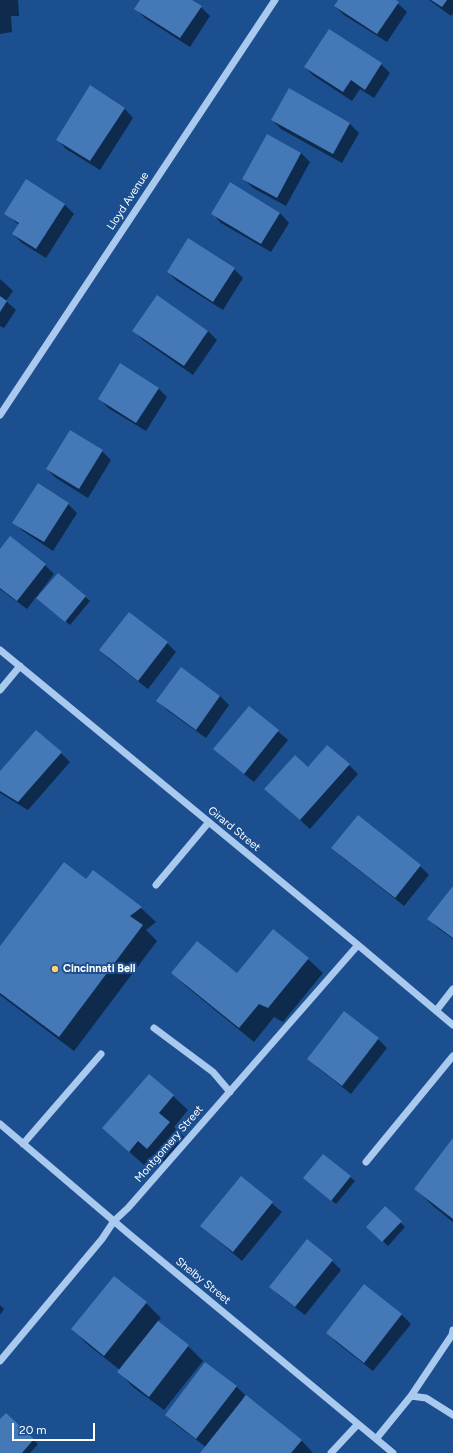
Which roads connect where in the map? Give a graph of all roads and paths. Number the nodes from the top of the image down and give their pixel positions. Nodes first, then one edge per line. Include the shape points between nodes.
1 (274, 0) edge
2 (0, 415) edge
3 (0, 650) edge
4 (20, 666) junction
5 (0, 690) edge
6 (209, 822) junction
7 (156, 885) dead end
8 (358, 945) junction
9 (453, 989) edge
10 (436, 1011) junction
11 (453, 1025) edge
12 (154, 1028) dead end
13 (100, 1054) dead end
14 (453, 1056) edge
15 (230, 1092) junction
16 (0, 1124) edge
17 (23, 1144) junction
18 (366, 1162) dead end
19 (114, 1221) junction
20 (453, 1330) edge
21 (0, 1361) edge
22 (411, 1396) junction
23 (453, 1415) edge
24 (358, 1424) junction
25 (376, 1439) junction
26 (331, 1453) edge
27 (393, 1453) edge

1 - 2 street, Lloyd Avenue
3 - 4 street, Girard Street
4 - 5 street
4 - 6 street, Girard Street
6 - 7 street
6 - 8 street, Girard Street
8 - 10 street, Girard Street
8 - 15 street, Montgomery Street
9 - 10 street
10 - 11 street, Girard Street
12 - 15 street via 213,1072
13 - 17 street
14 - 18 street
15 - 19 street, Montgomery Street
16 - 17 street, Shelby Street
17 - 19 street, Shelby Street
19 - 21 street, Montgomery Street
19 - 24 street, Shelby Street
20 - 22 street
22 - 23 street via 426,1398
22 - 25 street
24 - 25 street, Shelby Street
24 - 26 street
25 - 27 street, Shelby Street

